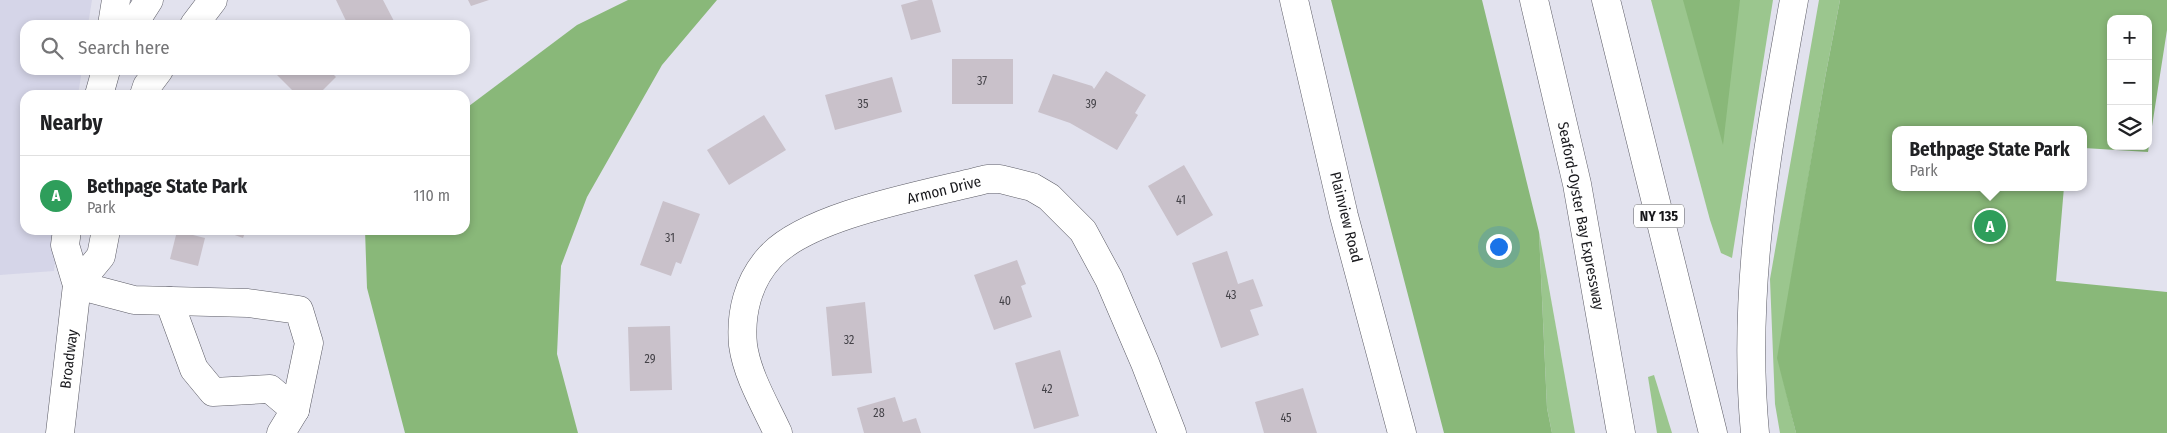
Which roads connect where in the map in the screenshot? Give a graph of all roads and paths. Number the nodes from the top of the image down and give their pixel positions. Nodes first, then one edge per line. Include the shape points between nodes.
1 (116, 0) edge
2 (149, 0) edge
3 (212, 0) edge
4 (1294, 0) edge
5 (1534, 0) edge
6 (1606, 0) edge
7 (1794, 0) edge
8 (113, 20) edge
9 (136, 20) edge
10 (198, 20) edge
11 (105, 75) edge
12 (155, 75) edge
13 (100, 90) edge
14 (146, 90) edge
15 (67, 235) edge
16 (105, 235) edge
17 (77, 285) junction
18 (168, 301) junction
19 (295, 410) junction
20 (60, 433) edge
21 (281, 433) edge
22 (778, 433) edge
23 (1172, 433) edge
24 (1402, 433) edge
25 (1621, 433) edge
26 (1713, 433) edge
27 (1755, 433) edge

1 - 8 main road
2 - 9 main road
3 - 10 main road
4 - 24 main road, Plainview Road via 1344,216
5 - 25 main road, Seaford-Oyster Bay Expressway via 1576,184
6 - 26 main road, NY 135
7 - 27 main road via 1754,251 1750,324
11 - 13 main road
12 - 14 main road
15 - 17 main road, Broadway via 65,245
16 - 17 main road via 101,256
17 - 18 main road via 134,300
17 - 20 main road, Broadway
18 - 19 main road via 194,369 213,392 270,389
18 - 19 main road via 248,303 299,310 310,344
19 - 21 main road
22 - 23 main road, Armon Drive via 753,380 743,346 745,300 758,272 771,255 807,231 850,214 987,179 1032,187 1049,197 1083,231 1109,278

